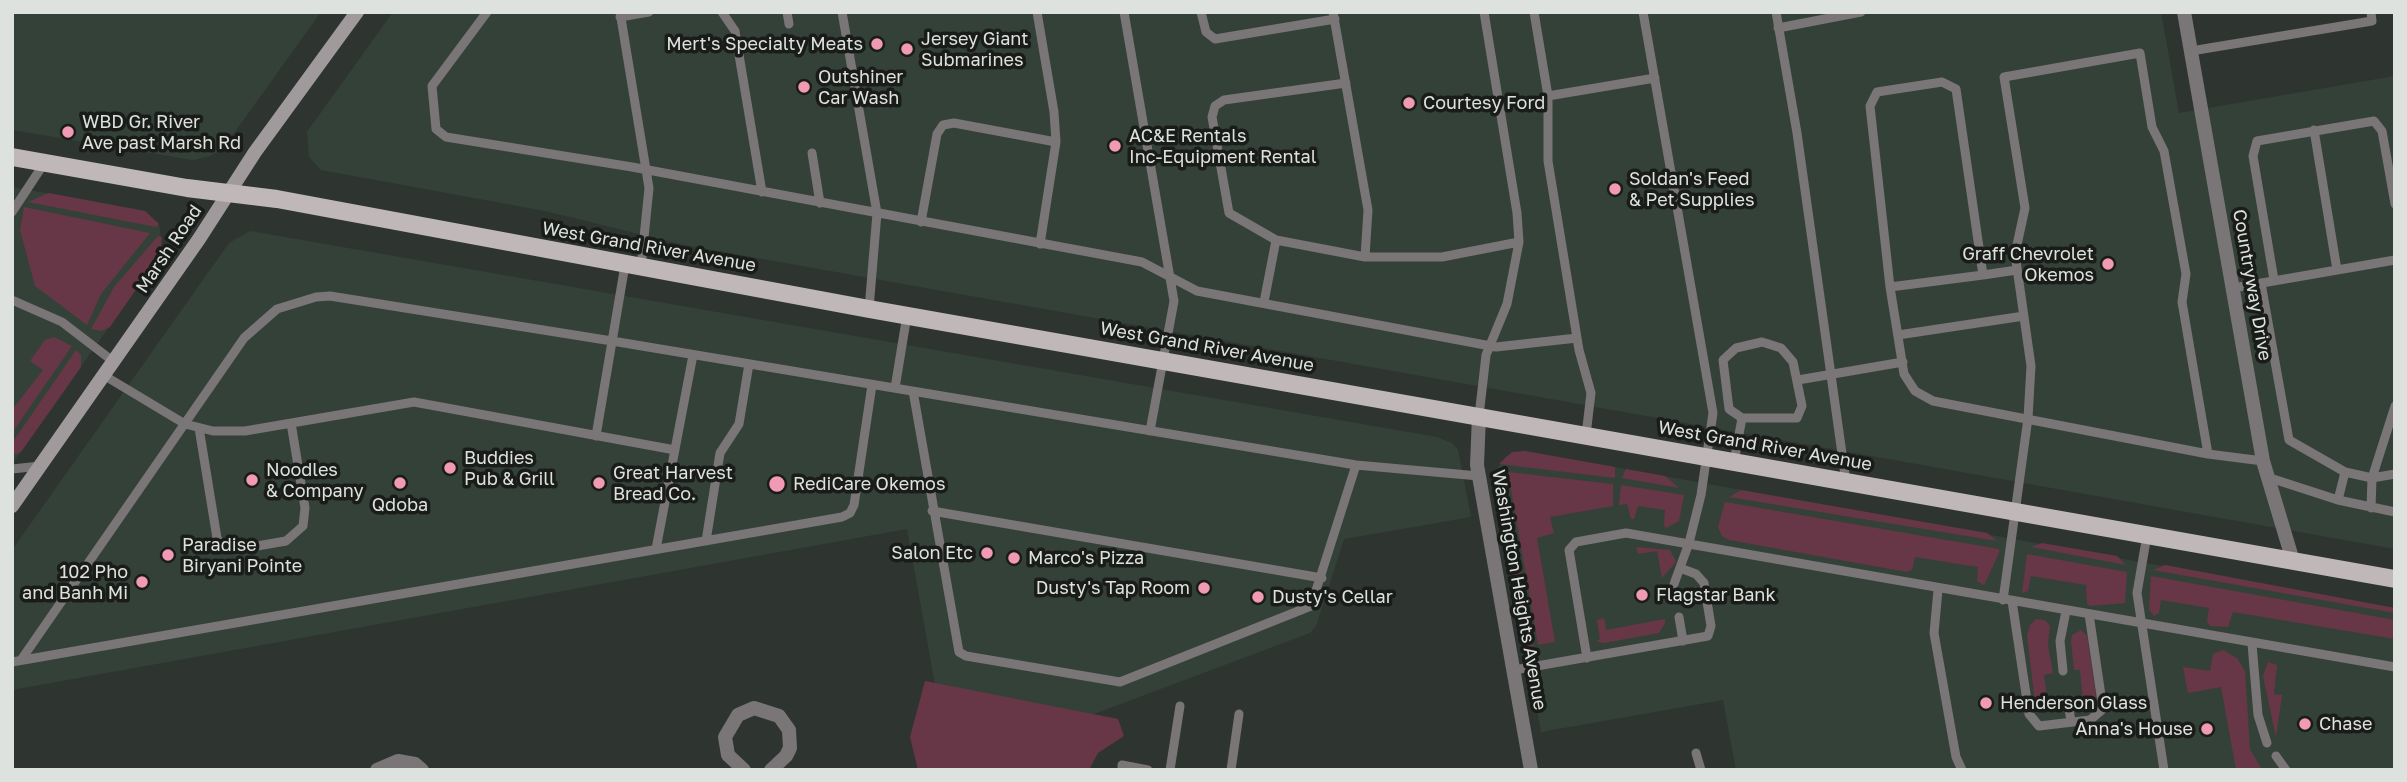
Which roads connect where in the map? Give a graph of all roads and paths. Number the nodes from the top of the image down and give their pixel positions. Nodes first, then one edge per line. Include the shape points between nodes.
1 (357, 12) edge
2 (487, 12) edge
3 (649, 12) edge
4 (722, 12) edge
5 (787, 12) edge
6 (842, 12) edge
7 (1037, 12) edge
8 (1124, 12) edge
9 (1201, 12) edge
10 (1483, 12) edge
11 (1534, 12) edge
12 (1643, 12) edge
13 (1776, 12) edge
14 (1861, 12) edge
15 (2184, 12) edge
16 (2371, 12) edge
17 (620, 15) edge
18 (1334, 16) edge
19 (789, 24) dead end
20 (1778, 27) junction
21 (2191, 51) junction
22 (1655, 78) junction
23 (1346, 83) junction
24 (1548, 96) junction
25 (2314, 130) junction
26 (1056, 142) junction
27 (811, 153) dead end
28 (12, 157) edge
29 (45, 162) junction
30 (646, 170) junction
31 (762, 192) junction
32 (229, 193) junction
33 (820, 203) junction
34 (2395, 204) edge
35 (12, 212) edge
36 (877, 213) junction
37 (921, 222) junction
38 (1276, 240) junction
39 (1518, 242) junction
40 (1041, 244) junction
41 (1365, 257) junction
42 (2395, 260) edge
43 (633, 266) junction
44 (2018, 270) junction
45 (2337, 270) junction
46 (1983, 275) junction
47 (1171, 279) junction
48 (2274, 281) junction
49 (2261, 283) junction
50 (1890, 287) junction
51 (2233, 288) junction
52 (12, 300) edge
53 (1264, 302) junction
54 (869, 309) junction
55 (907, 315) junction
56 (2024, 316) junction
57 (1898, 335) junction
58 (1577, 338) junction
59 (612, 341) junction
60 (1489, 345) junction
61 (693, 355) junction
62 (1164, 361) junction
63 (114, 362) junction
64 (1903, 362) junction
65 (749, 364) junction
66 (1830, 374) junction
67 (105, 376) junction
68 (1798, 380) junction
69 (872, 385) junction
70 (895, 388) junction
71 (913, 391) junction
72 (2395, 406) edge
73 (1479, 416) junction
74 (1742, 418) junction
75 (2028, 418) junction
76 (291, 423) junction
77 (185, 424) junction
78 (199, 428) junction
79 (1150, 431) junction
80 (1586, 435) junction
81 (596, 436) junction
82 (675, 450) junction
83 (2208, 453) junction
84 (1709, 457) junction
85 (1734, 461) junction
86 (2263, 461) junction
87 (1356, 465) junction
88 (40, 467) junction
89 (12, 470) edge
90 (2345, 472) junction
91 (2395, 474) edge
92 (1479, 476) junction
93 (2267, 477) junction
94 (2372, 478) junction
95 (1846, 482) junction
96 (2338, 500) junction
97 (12, 506) edge
98 (2371, 508) junction
99 (932, 511) junction
100 (2016, 512) junction
101 (2395, 512) edge
102 (2147, 535) junction
103 (706, 541) junction
104 (1689, 543) junction
105 (656, 550) junction
106 (2294, 561) junction
107 (1680, 568) junction
108 (1322, 578) junction
109 (2395, 579) edge
110 (1674, 584) dead end
111 (1938, 590) junction
112 (2008, 600) junction
113 (2066, 611) junction
114 (2088, 614) junction
115 (1679, 617) dead end
116 (2141, 623) junction
117 (1683, 640) junction
118 (2252, 644) junction
119 (1587, 658) junction
120 (16, 661) edge
121 (2395, 667) edge
122 (1514, 670) junction
123 (2063, 671) dead end
124 (2068, 701) dead end
125 (1180, 706) dead end
126 (1239, 714) dead end
127 (2071, 722) junction
128 (2267, 743) dead end
129 (1696, 753) dead end
130 (2276, 756) dead end
131 (780, 768) edge
132 (377, 770) edge
133 (422, 770) edge
134 (744, 770) edge
135 (1122, 770) edge
136 (1148, 770) edge
137 (1170, 770) edge
138 (1231, 770) edge
139 (1531, 770) edge
140 (1701, 770) edge
141 (1962, 770) edge
142 (2164, 770) edge
143 (2286, 770) edge

1 - 32 street, Marsh Road
2 - 30 lane via 432,86 434,125 439,133
3 - 17 lane
4 - 31 lane via 735,32
5 - 19 lane
6 - 36 lane
7 - 26 lane
8 - 47 lane
9 - 18 lane via 1206,32 1215,39
10 - 39 lane
11 - 24 lane
12 - 22 lane
13 - 20 lane
14 - 20 lane
15 - 21 street, Countryway Drive
16 - 21 lane via 2372,21
17 - 30 lane
18 - 23 lane
20 - 66 lane
21 - 51 street, Countryway Drive
22 - 24 lane
22 - 84 lane via 1713,412
23 - 38 lane via 1224,100 1213,111 1227,209
23 - 41 lane via 1368,210
24 - 58 lane via 1547,152
25 - 34 lane via 2369,120 2378,123
25 - 45 lane
25 - 48 lane via 2261,139 2254,145
26 - 37 lane via 954,123 943,125 937,134
26 - 40 lane
27 - 33 lane
28 - 29 main road, West Grand River Avenue
29 - 32 main road, West Grand River Avenue
29 - 35 lane
30 - 31 lane
30 - 43 lane via 649,201
31 - 33 lane
32 - 43 main road, West Grand River Avenue
32 - 63 street, Marsh Road
33 - 36 lane
36 - 37 lane
36 - 54 lane
37 - 40 lane
38 - 41 lane
38 - 53 lane
39 - 41 lane via 1442,257
39 - 60 lane via 1507,304
40 - 47 lane via 1142,262
42 - 45 lane
43 - 54 main road, West Grand River Avenue
43 - 59 lane
44 - 46 lane
44 - 56 lane
44 - 83 lane via 2015,254 2025,208 2004,77 2140,53 2152,127 2164,151 2186,274 2182,302
45 - 48 lane
46 - 50 lane
46 - 50 lane via 1956,89 1948,82 1914,85 1877,92 1871,100
47 - 53 lane via 1197,291
47 - 62 lane via 1173,320
48 - 49 lane
49 - 51 lane
49 - 90 lane via 2287,435 2295,445
50 - 57 lane
51 - 86 street, Countryway Drive
52 - 63 lane via 62,322
53 - 60 lane
54 - 55 main road, West Grand River Avenue
55 - 62 main road, West Grand River Avenue
55 - 70 lane
56 - 57 lane
56 - 75 lane via 2031,366
57 - 64 lane
58 - 60 lane via 1511,347
58 - 80 lane via 1591,393
59 - 61 lane
59 - 77 lane via 330,296 302,299 277,309 244,338
59 - 81 lane
60 - 73 lane
61 - 65 lane
61 - 82 lane
62 - 73 main road, West Grand River Avenue
62 - 79 lane
63 - 67 street, Marsh Road
64 - 66 lane
64 - 75 lane via 1915,391 1933,401
65 - 69 lane
65 - 103 lane via 739,424 720,453
66 - 68 lane
66 - 95 lane
67 - 77 lane
67 - 88 street, Marsh Road
68 - 74 lane via 1802,406 1797,418
68 - 74 lane via 1789,356 1775,345 1755,343 1731,351 1722,364 1728,407
69 - 70 lane
69 - 103 lane via 850,513
70 - 71 lane
71 - 79 lane
71 - 99 lane
72 - 94 lane
73 - 80 main road, West Grand River Avenue
73 - 92 street, Washington Heights Avenue
74 - 85 lane
75 - 83 lane
75 - 100 lane
76 - 78 lane via 229,432
76 - 78 lane via 306,513 300,530 282,542 234,550 219,543
76 - 81 lane via 414,402
77 - 78 lane
77 - 120 lane
79 - 87 lane
80 - 84 main road, West Grand River Avenue
81 - 82 lane
82 - 105 lane
83 - 86 lane
84 - 85 main road, West Grand River Avenue
84 - 104 lane
85 - 95 main road, West Grand River Avenue
86 - 93 street, Countryway Drive
87 - 92 lane
87 - 108 lane
88 - 89 lane
88 - 97 street, Marsh Road
90 - 94 lane
90 - 96 lane
91 - 94 lane
92 - 122 street, Washington Heights Avenue
93 - 96 lane
93 - 106 street, Countryway Drive
94 - 98 lane
95 - 100 main road, West Grand River Avenue
96 - 98 lane
98 - 101 lane
99 - 108 lane
99 - 108 lane via 955,644 966,656 1126,682 1305,610 1313,604
100 - 102 main road, West Grand River Avenue
100 - 112 lane
102 - 106 main road, West Grand River Avenue
102 - 116 lane via 2138,582
103 - 105 lane
104 - 107 lane
104 - 111 lane
104 - 119 lane via 1626,533 1572,544 1569,554
105 - 120 lane
106 - 109 main road, West Grand River Avenue
107 - 110 lane
107 - 117 lane via 1704,583 1712,629 1708,636
111 - 112 lane
111 - 141 lane via 1934,633
112 - 113 lane
112 - 127 lane via 2031,720 2043,726
113 - 114 lane
113 - 123 lane via 2060,642
114 - 116 lane
114 - 127 lane via 2103,709 2096,718
115 - 117 lane
116 - 118 lane
116 - 142 lane
117 - 119 lane
118 - 121 lane
118 - 128 lane via 2258,715
119 - 122 lane
122 - 139 street, Washington Heights Avenue
124 - 127 lane
125 - 137 lane
126 - 138 lane
129 - 140 lane
130 - 143 lane
131 - 134 street via 790,748 785,722 771,711 754,708 732,721 725,737 729,755
132 - 133 street via 398,761
135 - 136 lane via 1122,765

